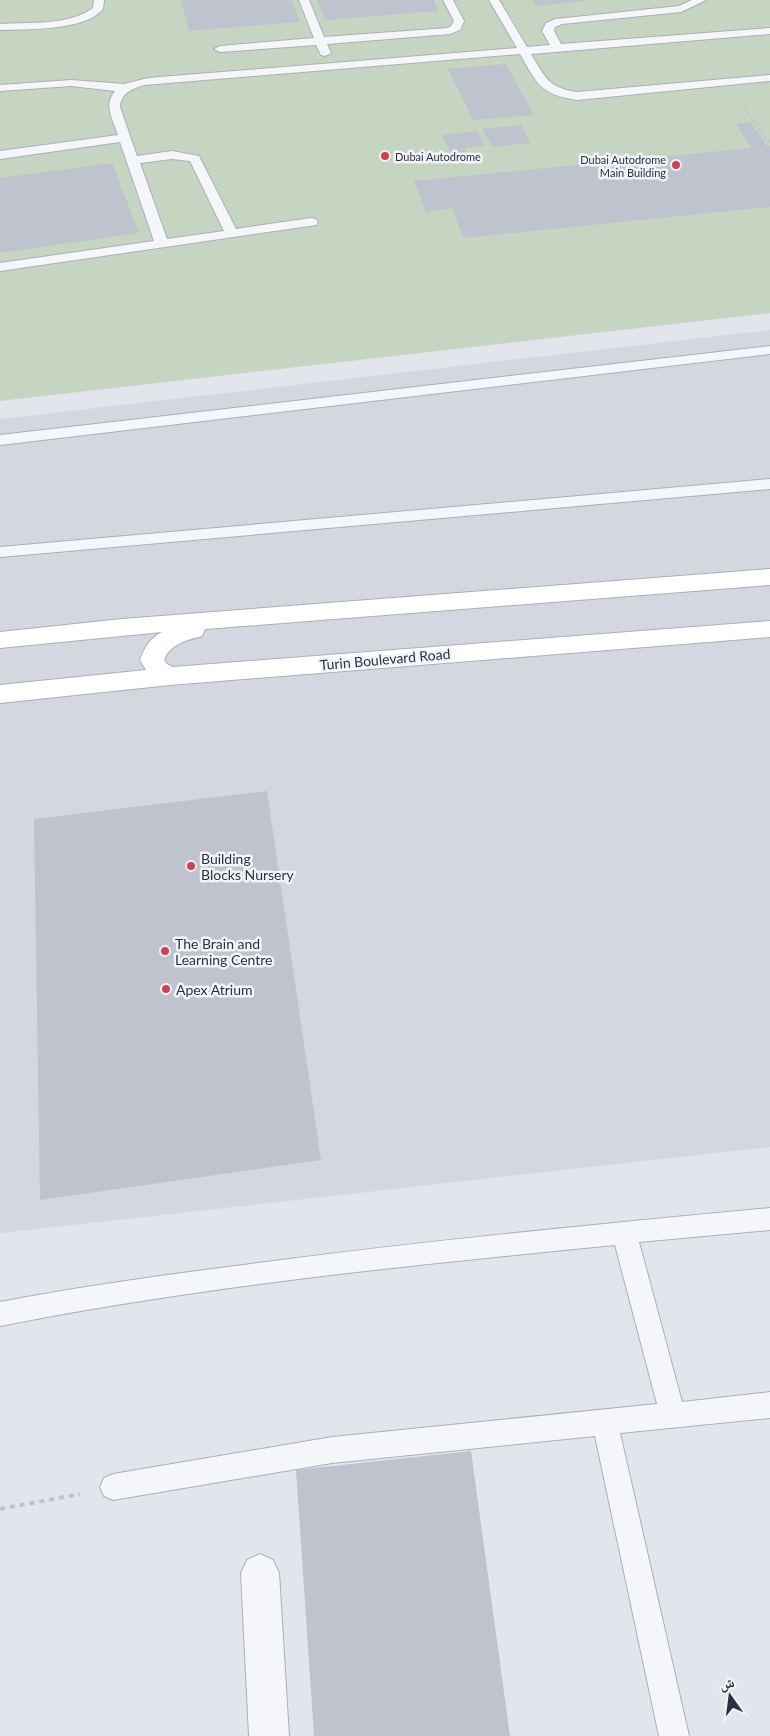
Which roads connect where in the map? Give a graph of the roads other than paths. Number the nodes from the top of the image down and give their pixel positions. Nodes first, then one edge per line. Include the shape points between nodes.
1 (99, 0) edge
2 (304, 0) edge
3 (448, 0) edge
4 (494, 0) edge
5 (701, 0) edge
6 (0, 27) edge
7 (770, 32) edge
8 (321, 42) junction
9 (557, 48) junction
10 (220, 49) dead end
11 (523, 51) junction
12 (330, 66) junction
13 (770, 78) edge
14 (0, 88) edge
15 (125, 88) junction
16 (125, 138) junction
17 (0, 155) edge
18 (133, 160) junction
19 (311, 222) dead end
20 (232, 234) junction
21 (162, 244) junction
22 (0, 267) edge
23 (770, 350) edge
24 (0, 440) edge
25 (770, 484) edge
26 (0, 552) edge
27 (770, 577) edge
28 (232, 620) junction
29 (770, 629) edge
30 (0, 640) edge
31 (170, 676) junction
32 (0, 694) edge
33 (770, 1219) edge
34 (624, 1232) junction
35 (0, 1314) edge
36 (770, 1405) edge
37 (673, 1416) junction
38 (605, 1423) junction
39 (113, 1487) road end
40 (260, 1573) dead end
41 (269, 1736) edge
42 (674, 1736) edge

1 - 6 lane via 98,9 87,17
2 - 8 lane
3 - 8 lane via 459,21 450,31
4 - 11 lane
5 - 9 lane via 681,9 560,21 550,25 548,30
7 - 9 lane
8 - 10 lane
8 - 12 lane
9 - 11 lane
11 - 12 lane
11 - 13 lane via 549,89 576,96
12 - 15 lane via 148,81
14 - 15 lane via 71,83
15 - 16 lane via 113,100
16 - 17 lane
16 - 18 lane
18 - 20 lane via 172,154 195,160
18 - 21 lane
19 - 20 lane
20 - 21 lane
21 - 22 lane
23 - 24 lane
25 - 26 lane
27 - 28 main road
28 - 30 main road
28 - 31 main road via 180,634 155,649 152,660 158,670
29 - 31 main road, Turin Boulevard Road
31 - 32 main road, Turin Boulevard Road
33 - 34 lane
34 - 35 lane via 333,1264
34 - 37 lane
36 - 37 lane
37 - 38 lane
38 - 39 lane via 361,1446
38 - 42 lane
40 - 41 street

